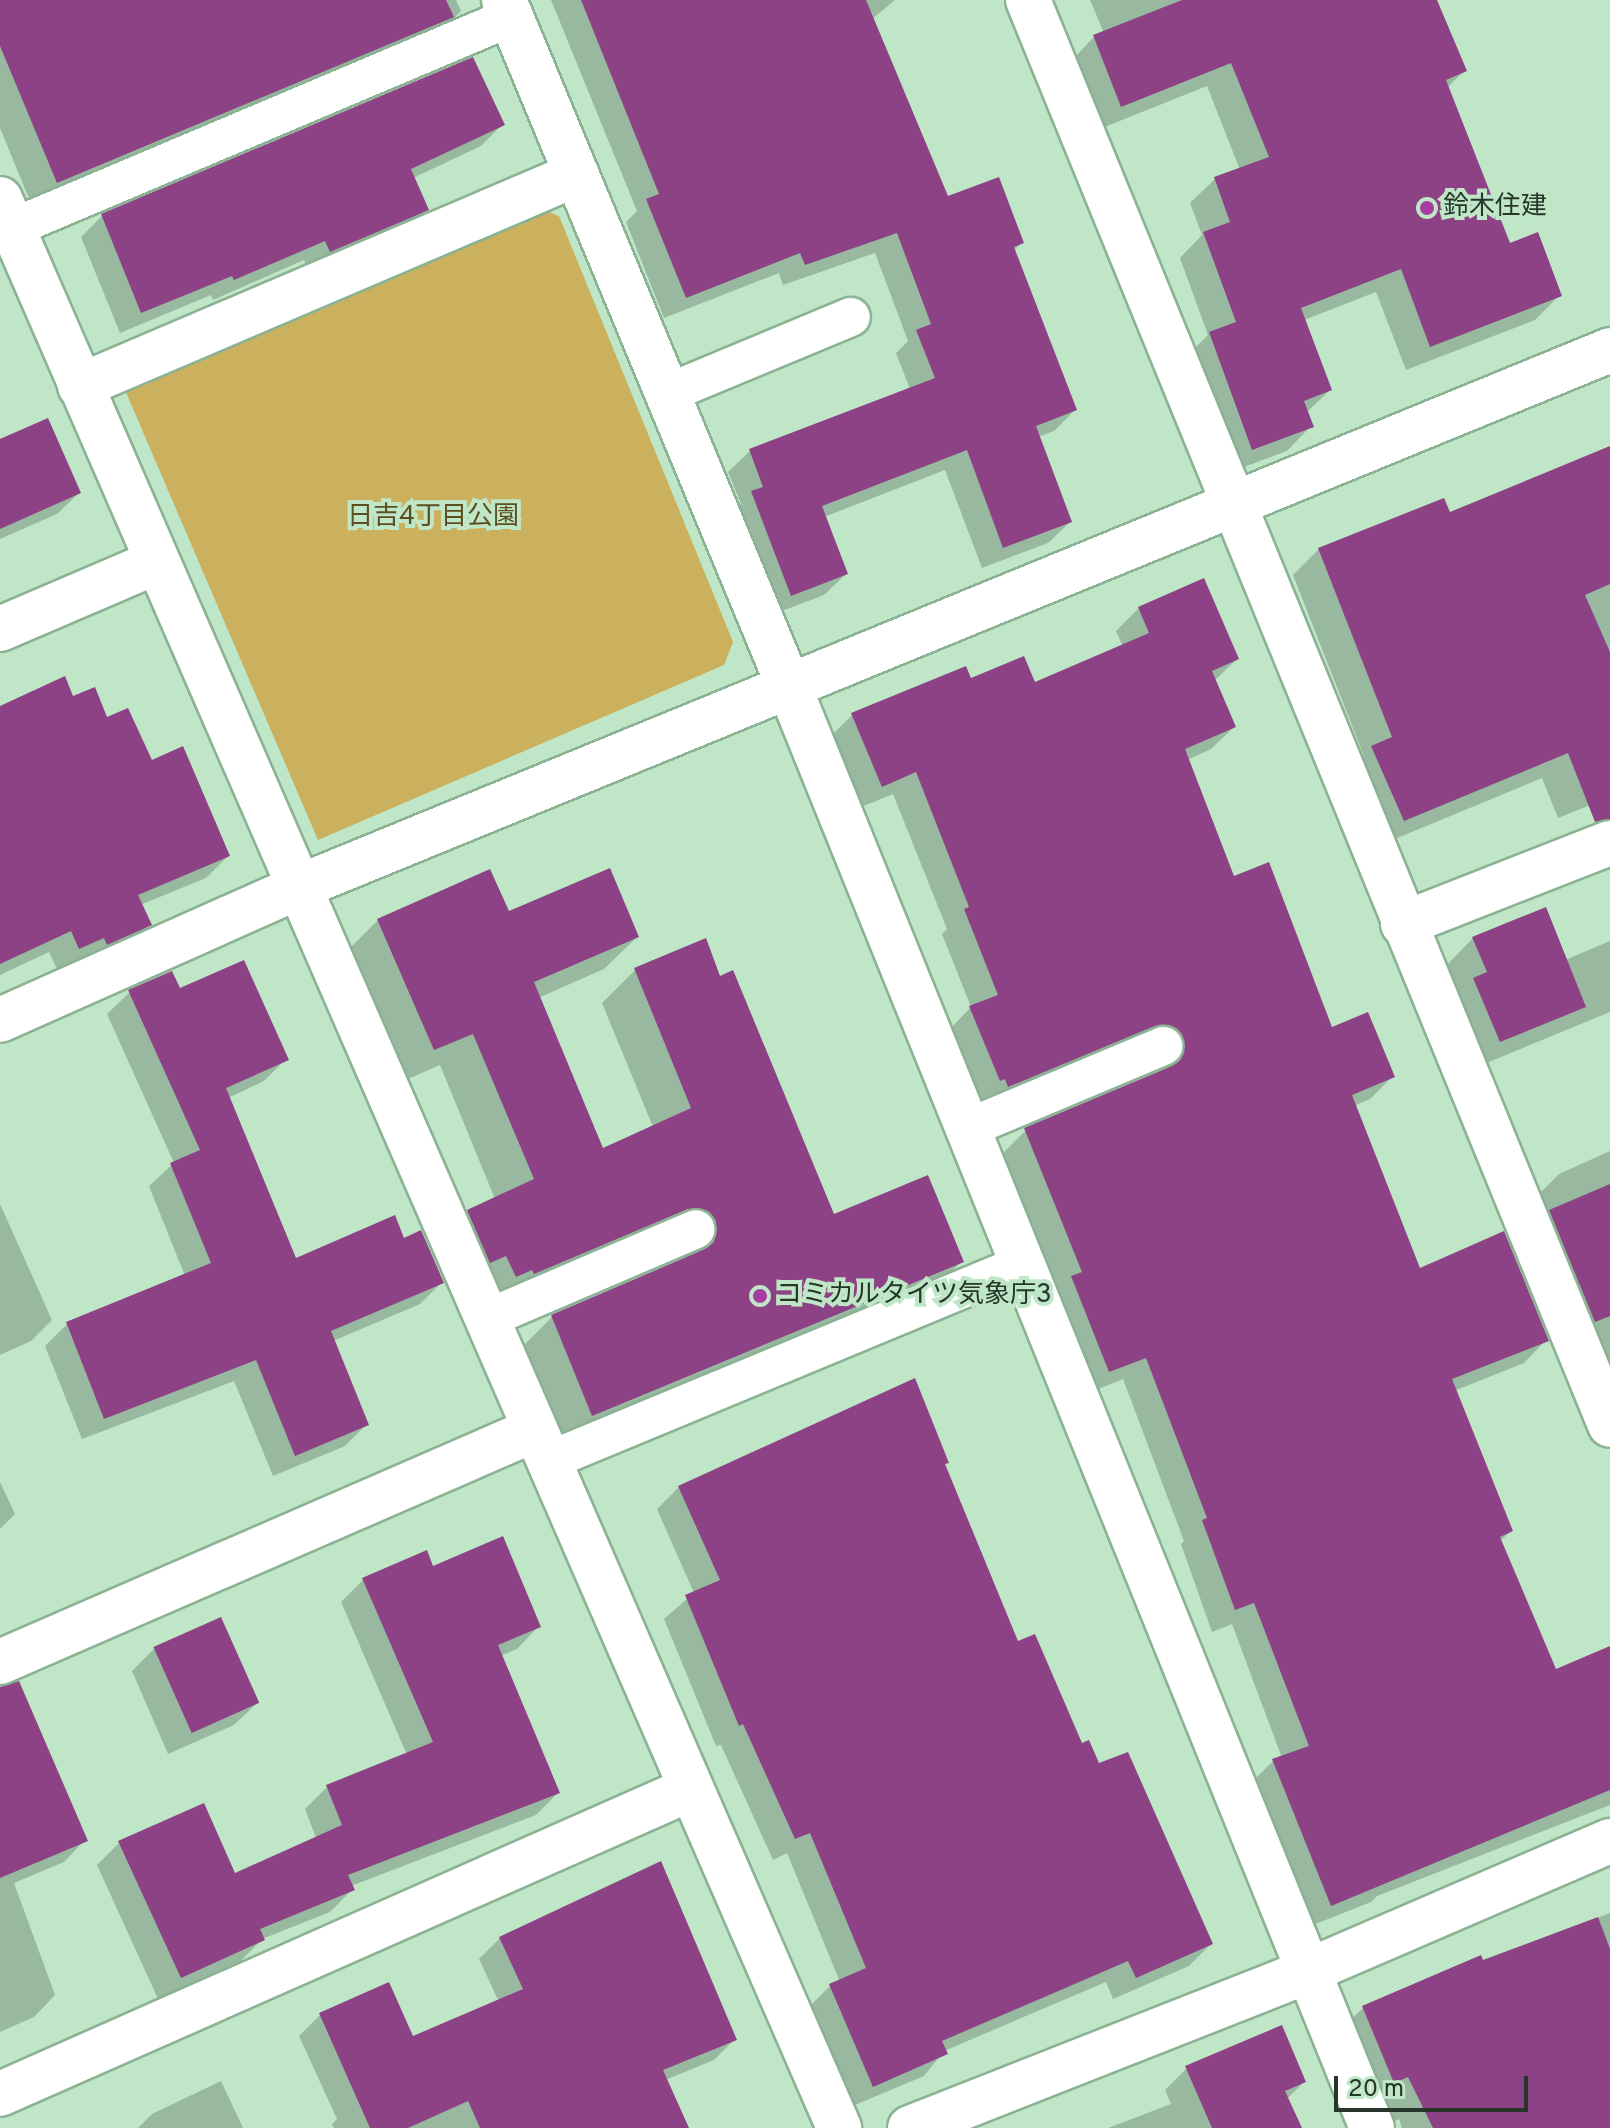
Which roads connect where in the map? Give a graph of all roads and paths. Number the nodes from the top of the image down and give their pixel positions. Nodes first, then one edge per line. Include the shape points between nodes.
1 (1028, 0) edge
2 (507, 8) edge
3 (577, 174) junction
4 (4, 220) edge
5 (851, 317) dead end
6 (1610, 350) edge
7 (80, 386) junction
8 (668, 393) junction
9 (1235, 506) junction
10 (156, 562) junction
11 (0, 629) edge
12 (790, 689) junction
13 (1610, 843) edge
14 (299, 887) junction
15 (1403, 924) junction
16 (0, 1020) edge
17 (1163, 1046) dead end
18 (968, 1128) junction
19 (696, 1229) dead end
20 (1023, 1264) junction
21 (486, 1319) junction
22 (1610, 1425) edge
23 (541, 1446) junction
24 (0, 1662) edge
25 (690, 1789) junction
26 (1610, 1841) edge
27 (1308, 1971) junction
28 (0, 2094) edge
29 (839, 2128) edge
30 (910, 2128) edge
31 (1372, 2128) edge

1 - 9 street
2 - 3 street
2 - 4 lane
3 - 7 street
3 - 8 street
4 - 7 street
5 - 8 lane
6 - 9 street
7 - 10 street
8 - 12 street
9 - 12 street
9 - 15 street
10 - 11 street
10 - 14 street
12 - 14 street
12 - 18 street
13 - 15 street
14 - 16 street
14 - 21 street
15 - 22 street
17 - 18 lane
18 - 20 street
19 - 21 lane
20 - 23 lane
20 - 27 street
21 - 23 street
23 - 24 street
23 - 25 street
25 - 28 street
25 - 29 street
26 - 27 street
27 - 30 street
27 - 31 street

